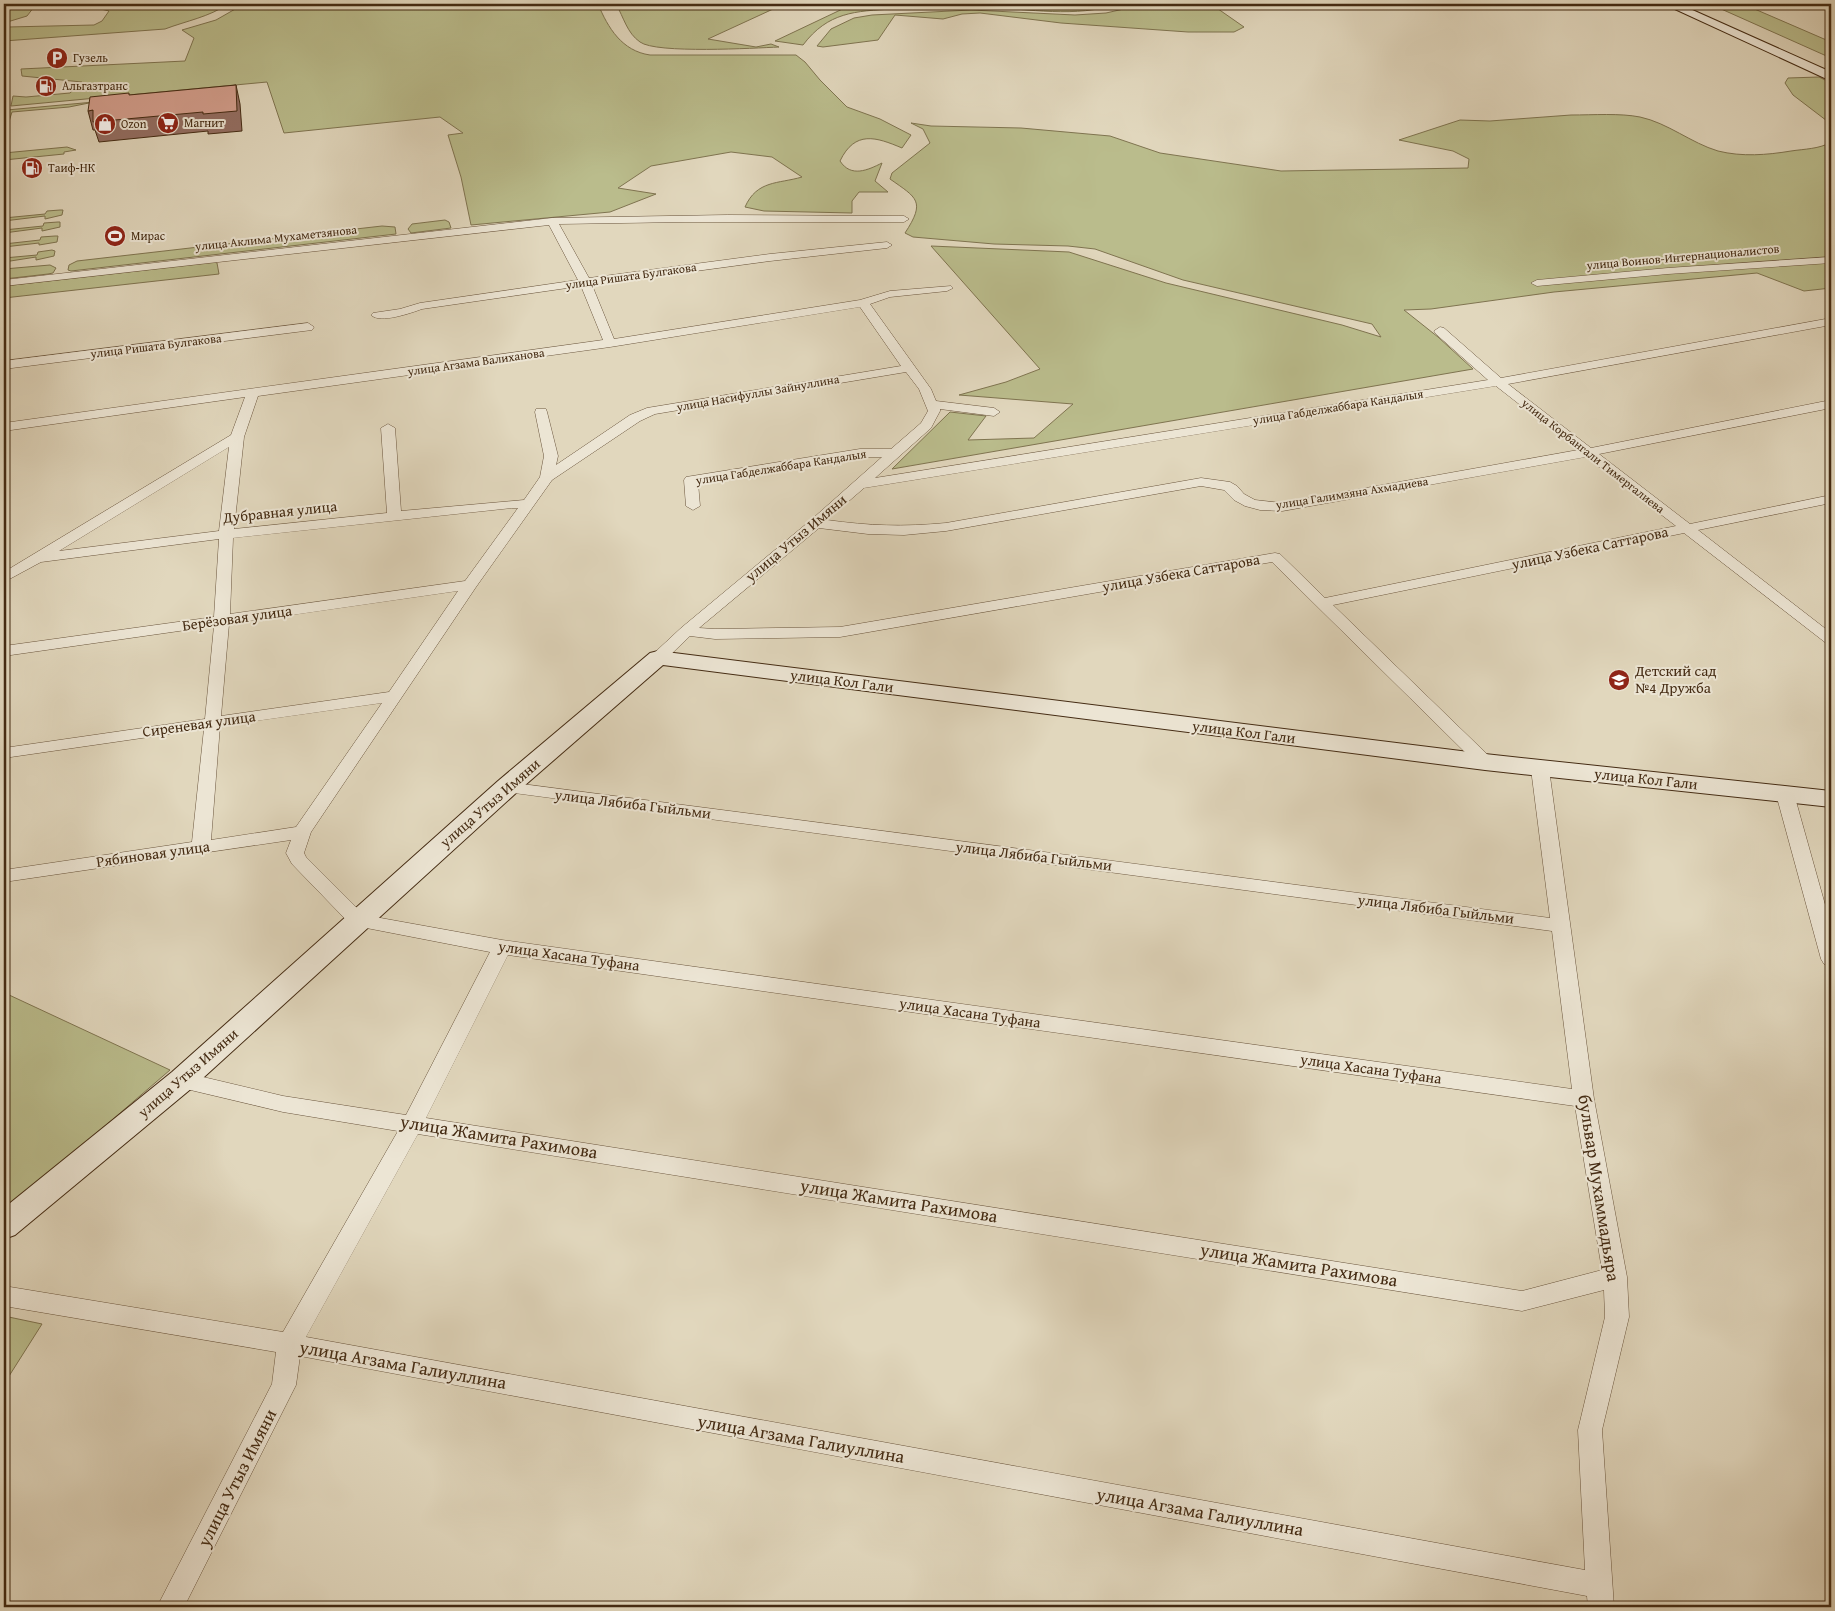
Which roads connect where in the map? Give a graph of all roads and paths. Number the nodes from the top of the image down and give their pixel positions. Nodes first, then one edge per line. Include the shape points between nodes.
1 (1670, 4) edge
2 (1831, 77) edge
3 (904, 219) dead end
4 (552, 221) junction
5 (887, 245) dead end
6 (1831, 260) edge
7 (585, 282) junction
8 (4, 283) edge
9 (1537, 283) dead end
10 (947, 288) dead end
11 (863, 303) junction
12 (377, 315) dead end
13 (1831, 321) edge
14 (1814, 324) junction
15 (308, 327) dead end
16 (1440, 331) dead end
17 (1831, 334) edge
18 (610, 343) junction
19 (4, 365) edge
20 (909, 368) junction
21 (1498, 382) junction
22 (253, 393) junction
23 (931, 404) junction
24 (1831, 404) edge
25 (542, 412) dead end
26 (994, 412) dead end
27 (4, 427) edge
28 (388, 428) dead end
29 (237, 437) junction
30 (1589, 452) junction
31 (896, 453) junction
32 (547, 476) junction
33 (861, 484) junction
34 (1831, 499) edge
35 (527, 504) junction
36 (693, 506) dead end
37 (394, 517) junction
38 (816, 523) junction
39 (1687, 528) junction
40 (226, 534) junction
41 (37, 558) junction
42 (4, 578) edge
43 (470, 585) junction
44 (1321, 603) junction
45 (222, 619) junction
46 (1831, 621) edge
47 (1813, 626) junction
48 (686, 630) junction
49 (1831, 640) edge
50 (4, 651) edge
51 (658, 658) junction
52 (394, 696) junction
53 (214, 722) junction
54 (4, 753) edge
55 (1485, 762) junction
56 (1540, 769) junction
57 (507, 787) junction
58 (1784, 794) junction
59 (1831, 799) edge
60 (302, 832) junction
61 (201, 847) junction
62 (4, 876) edge
63 (358, 920) junction
64 (1562, 926) junction
65 (502, 947) junction
66 (1831, 959) edge
67 (182, 1080) junction
68 (1584, 1099) junction
69 (413, 1124) junction
70 (4, 1226) edge
71 (1616, 1277) junction
72 (4, 1296) edge
73 (289, 1344) junction
74 (1600, 1596) edge
75 (170, 1607) edge

1 - 2 street
3 - 4 street, улица Аклима Мухаметзянова via 720,217
4 - 7 street
4 - 8 street, улица Аклима Мухаметзянова
5 - 7 street, улица Ришата Булгакова
6 - 9 street, улица Воинов-Интернационалистов
7 - 12 street, улица Ришата Булгакова
7 - 18 street
10 - 11 street, улица Агзама Валиханова via 880,296
11 - 18 street, улица Агзама Валиханова
11 - 20 street
13 - 14 street, улица Габделжаббара Кандалыя
14 - 17 street
14 - 21 street, улица Габделжаббара Кандалыя
15 - 19 street, улица Ришата Булгакова
16 - 21 street, улица Корбангали Тимергалиева
18 - 22 street, улица Агзама Валиханова
20 - 23 street via 925,389
20 - 32 street, улица Насифуллы Зайнуллина via 652,411
21 - 30 street, улица Корбангали Тимергалиева
21 - 33 street, улица Габделжаббара Кандалыя
22 - 27 street, улица Агзама Валиханова
22 - 29 street
23 - 26 street
23 - 31 street, улица Утыз Имяни via 934,411 926,425
24 - 30 street, улица Галимзяна Ахмадиева
25 - 32 street via 551,456
28 - 37 street
29 - 40 street
29 - 41 street
30 - 38 street, улица Галимзяна Ахмадиева via 1282,507 1251,504 1223,485 1201,482 946,527 868,530
30 - 39 street, улица Корбангали Тимергалиева
31 - 33 street, улица Утыз Имяни
31 - 36 street, улица Габделжаббара Кандалыя via 860,453 691,480
32 - 35 street
33 - 38 street, улица Утыз Имяни
34 - 39 street, улица Узбека Саттарова
35 - 37 street, Дубравная улица
35 - 43 street
37 - 40 street, Дубравная улица
38 - 48 street, улица Утыз Имяни
39 - 44 street, улица Узбека Саттарова
39 - 47 street, улица Корбангали Тимергалиева
40 - 41 street, Дубравная улица
40 - 45 street
41 - 42 street
43 - 45 street, Берёзовая улица
43 - 52 street
44 - 48 street, улица Узбека Саттарова via 1275,557 840,632 715,634
44 - 55 street
45 - 50 street, Берёзовая улица
45 - 53 street
46 - 47 street
47 - 49 street, улица Корбангали Тимергалиева
48 - 51 street, улица Утыз Имяни
51 - 55 street, улица Кол Гали
51 - 57 street, улица Утыз Имяни
52 - 53 street, Сиреневая улица
52 - 60 street
53 - 54 street, Сиреневая улица
53 - 61 street
55 - 56 street, улица Кол Гали
56 - 58 street, улица Кол Гали
56 - 64 street, бульвар Мухаммадьяра
57 - 63 street, улица Утыз Имяни
57 - 64 street, улица Лябиба Гыйльми
58 - 59 street, улица Кол Гали
58 - 66 street
60 - 61 street, Рябиновая улица
60 - 63 street via 295,853 298,860
61 - 62 street, Рябиновая улица
63 - 65 street, улица Хасана Туфана
63 - 67 street, улица Утыз Имяни
64 - 68 street, бульвар Мухаммадьяра
65 - 68 street, улица Хасана Туфана
65 - 69 street, улица Утыз Имяни
67 - 69 street, улица Жамита Рахимова via 283,1104
67 - 70 street, улица Утыз Имяни
68 - 71 street, бульвар Мухаммадьяра
69 - 71 street, улица Жамита Рахимова via 1522,1301
69 - 73 street, улица Утыз Имяни
71 - 74 street, бульвар Мухаммадьяра via 1617,1317 1590,1430
72 - 73 street, улица Агзама Галиуллина
73 - 74 street, улица Агзама Галиуллина
73 - 75 street, улица Утыз Имяни via 284,1385

